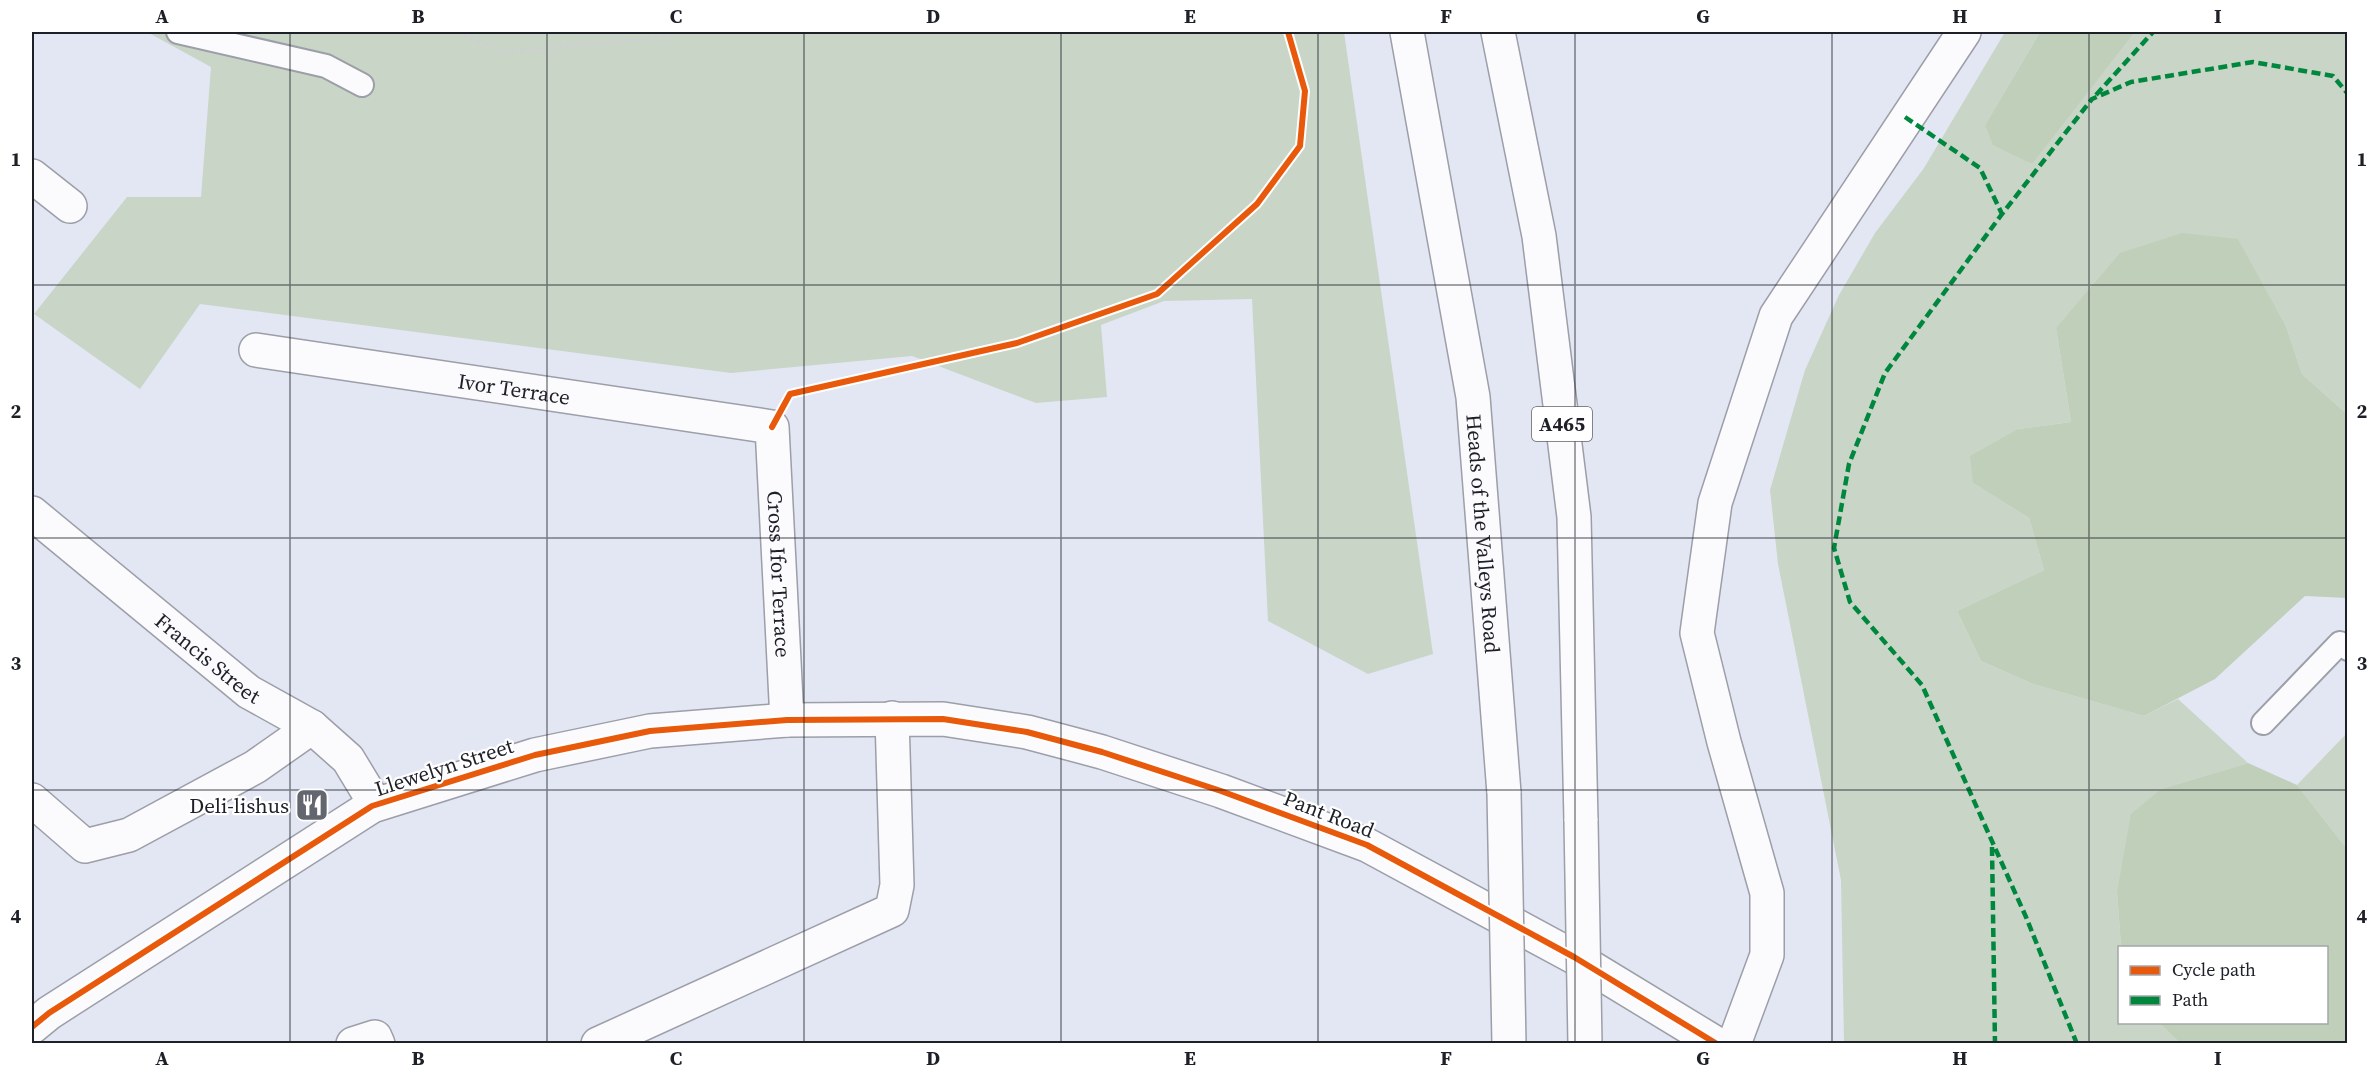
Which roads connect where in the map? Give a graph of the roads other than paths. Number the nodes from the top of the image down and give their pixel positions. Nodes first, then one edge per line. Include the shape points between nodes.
1 (178, 32) edge
2 (1407, 32) edge
3 (1498, 32) edge
4 (1964, 32) edge
5 (362, 85) dead end
6 (32, 176) edge
7 (70, 206) dead end
8 (256, 350) dead end
9 (772, 427) joint
10 (32, 513) edge
11 (2348, 649) edge
12 (892, 718) junction
13 (787, 720) junction
14 (2263, 723) dead end
15 (312, 727) junction
16 (32, 800) edge
17 (372, 806) junction
18 (32, 1028) edge
19 (353, 1044) edge
20 (378, 1044) edge
21 (598, 1044) edge
22 (1509, 1044) edge
23 (1585, 1044) edge
24 (1717, 1044) edge
25 (1734, 1044) edge

1 - 5 lane via 326,66
2 - 22 main road, Heads of the Valleys Road, bridge via 1473,397 1504,793
3 - 23 main road, A465, bridge via 1539,236 1574,517
4 - 25 main road via 1776,316 1715,503 1697,633 1767,893 1767,955
6 - 7 main road
8 - 9 main road, Ivor Terrace
9 - 13 main road, Cross Ifor Terrace
10 - 15 main road, Francis Street via 249,692
11 - 14 lane via 2340,643
12 - 13 main road, Llewelyn Street
12 - 21 main road via 897,885 892,910
12 - 24 main road, Pant Road via 986,724 1102,752 1367,845 1574,957
13 - 17 main road, Llewelyn Street via 650,731 535,755
15 - 16 main road via 255,767 129,835 108,842 85,846
15 - 17 main road, Francis Street via 348,759
17 - 18 main road, Llewelyn Street via 49,1013
19 - 20 main road via 375,1037

